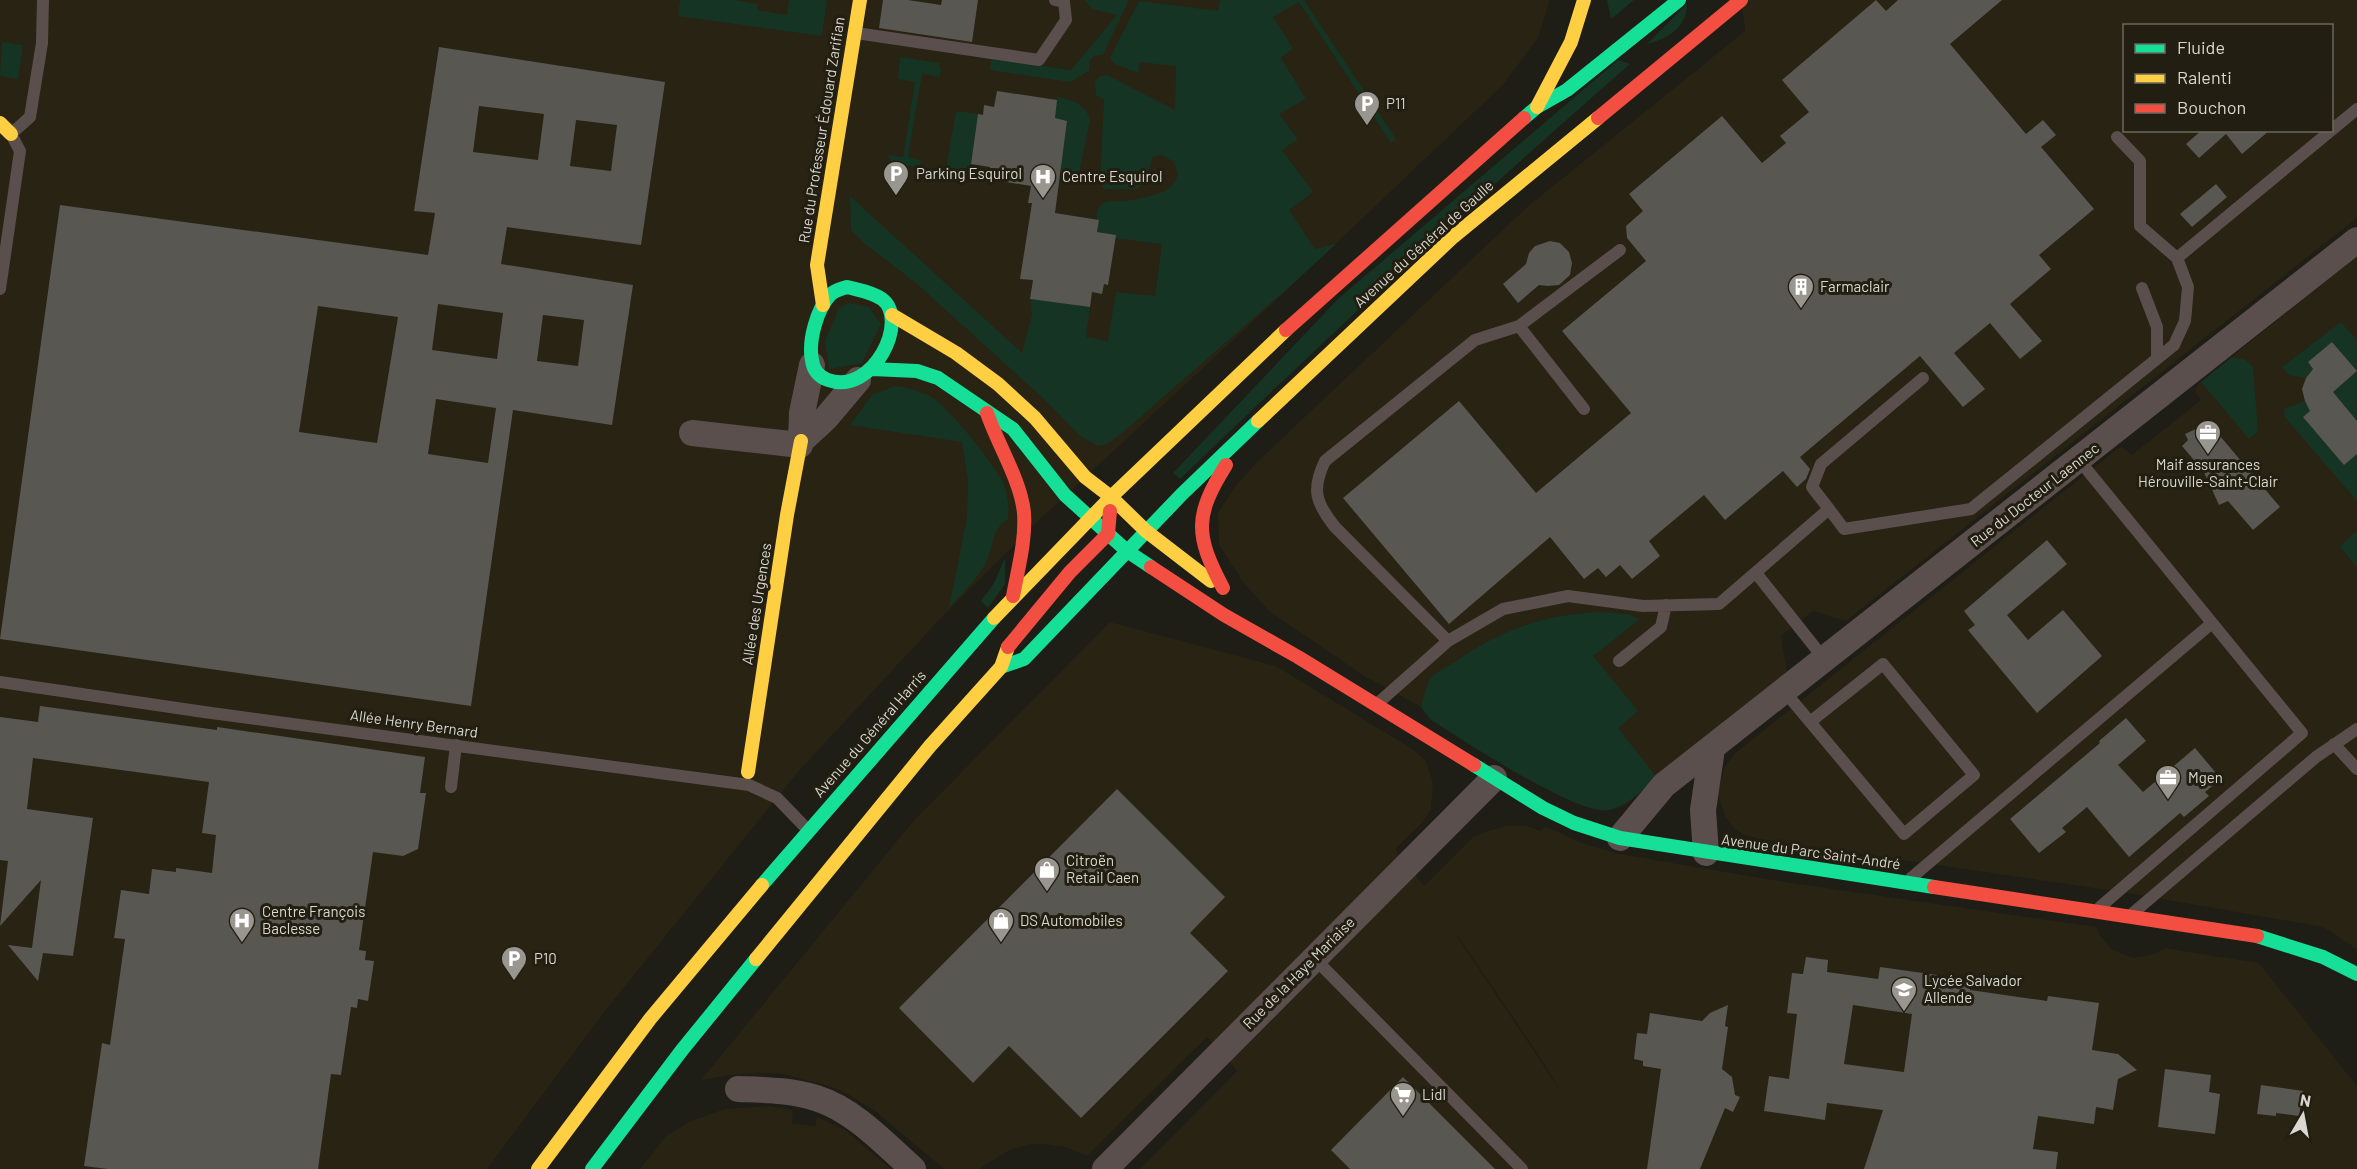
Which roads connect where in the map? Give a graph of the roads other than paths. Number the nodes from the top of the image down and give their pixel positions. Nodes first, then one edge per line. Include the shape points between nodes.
1 (43, 0) edge
2 (860, 0) edge
3 (1055, 0) edge
4 (1584, 0) edge
5 (1679, 0) edge
6 (1741, 0) edge
7 (1699, 17) dead end
8 (855, 33) junction
9 (1694, 40) junction
10 (1615, 44) junction
11 (1667, 63) junction
12 (1537, 107) junction
13 (2357, 109) edge
14 (0, 123) edge
15 (2333, 129) edge
16 (2329, 132) edge
17 (11, 134) junction
18 (2117, 137) dead end
19 (2357, 240) edge
20 (1620, 250) dead end
21 (2177, 258) junction
22 (2142, 288) dead end
23 (0, 289) edge
24 (823, 305) junction
25 (892, 315) junction
26 (1519, 326) junction
27 (2157, 359) junction
28 (812, 365) junction
29 (865, 375) junction
30 (1923, 378) dead end
31 (1584, 409) dead end
32 (987, 412) junction
33 (1249, 432) junction
34 (692, 433) dead end
35 (800, 443) junction
36 (2079, 460) junction
37 (1110, 497) junction
38 (1828, 509) junction
39 (1091, 517) junction
40 (1146, 531) junction
41 (1108, 534) junction
42 (1127, 551) junction
43 (1756, 573) junction
44 (1013, 596) junction
45 (1666, 605) junction
46 (1256, 618) dead end
47 (2212, 623) junction
48 (1448, 641) junction
49 (1298, 657) junction
50 (1825, 660) junction
51 (1619, 661) dead end
52 (1001, 667) junction
53 (0, 682) edge
54 (1785, 692) junction
55 (1376, 705) junction
56 (1810, 722) junction
57 (2357, 729) edge
58 (2334, 744) junction
59 (456, 745) junction
60 (1712, 749) junction
61 (2357, 769) edge
62 (748, 772) dead end
63 (1494, 778) junction
64 (451, 787) dead end
65 (808, 830) junction
66 (1620, 838) junction
67 (1706, 853) junction
68 (1905, 883) junction
69 (2096, 910) junction
70 (2129, 916) junction
71 (1314, 958) junction
72 (2357, 974) edge
73 (738, 1089) dead end
74 (538, 1169) edge
75 (592, 1169) edge
76 (913, 1169) edge
77 (1105, 1169) edge
78 (1522, 1169) edge

1 - 17 lane via 42,43 30,117
2 - 8 main road, Rue du Professeur Édouard Zarifian
3 - 8 lane via 1064,2 1066,20 1039,60
4 - 12 main road via 1576,32
5 - 10 main road, Avenue du Général de Gaulle
6 - 9 main road, Avenue du Général de Gaulle
7 - 9 main road
8 - 24 main road, Rue du Professeur Édouard Zarifian via 817,265
9 - 11 main road, Avenue du Général de Gaulle
10 - 11 main road
10 - 12 main road, Avenue du Général de Gaulle via 1567,90
11 - 33 main road, Avenue du Général de Gaulle via 1453,237
12 - 37 main road, Avenue du Général de Gaulle via 1262,351
13 - 15 lane
14 - 17 main road
16 - 21 lane
17 - 23 lane via 20,151
18 - 21 lane via 2140,161 2140,226
19 - 36 street, Rue du Docteur Laennec
20 - 26 lane
21 - 27 lane via 2188,286 2185,321 2174,345
22 - 27 lane via 2157,327
24 - 25 main road via 836,289 847,287 877,294
24 - 28 main road via 813,338
25 - 29 main road via 890,333 879,360
25 - 37 main road via 956,353 998,384 1035,418 1085,477
26 - 31 lane
26 - 48 lane via 1475,340 1325,461 1317,478 1316,495 1335,527
27 - 38 lane via 1971,509 1844,529
28 - 29 main road via 818,375 831,382 842,383
28 - 35 street
29 - 32 main road via 917,371 938,378
29 - 35 street
30 - 38 lane via 1821,464 1812,487
32 - 39 main road via 1013,429 1065,495
32 - 44 main road via 1024,512
33 - 40 main road, Avenue du Général de Gaulle
33 - 40 main road via 1212,486 1202,516 1202,543 1228,593
34 - 35 street
35 - 62 main road, Allée des Urgences
36 - 47 lane
36 - 50 street, Rue du Docteur Laennec
37 - 39 main road, Avenue du Général Harris
37 - 40 main road
37 - 41 main road
38 - 43 lane
39 - 41 main road
39 - 44 main road, Avenue du Général Harris
40 - 42 main road
41 - 42 main road
41 - 52 main road via 1009,643
42 - 49 main road via 1224,615
42 - 52 main road via 1024,659
43 - 45 lane via 1719,604
43 - 50 lane
44 - 65 main road, Avenue du Général Harris
45 - 48 lane via 1643,606 1568,596 1503,609
45 - 51 lane via 1661,627
46 - 49 main road
47 - 68 lane
47 - 69 lane via 2302,733
48 - 55 lane
49 - 55 main road, Avenue du Parc Saint-André
50 - 54 street, Rue du Docteur Laennec
52 - 75 main road via 930,747 682,1050
53 - 59 lane, Allée Henry Bernard
54 - 56 lane
54 - 60 street, Rue du Docteur Laennec
55 - 63 main road, Avenue du Parc Saint-André
56 - 56 lane via 1904,834 1974,775 1883,664
57 - 58 lane
58 - 61 lane
58 - 70 lane
59 - 64 lane
59 - 65 lane, Allée Henry Bernard via 749,785 777,798
60 - 66 street, Rue du Docteur Laennec via 1664,785
60 - 67 street via 1703,810
63 - 66 main road, Avenue du Parc Saint-André via 1574,823
63 - 71 street, Rue de la Haye Mariaise
65 - 74 main road, Avenue du Général Harris via 650,1019
66 - 67 main road, Avenue du Parc Saint-André
67 - 68 main road, Avenue du Parc Saint-André
68 - 69 main road, Avenue du Parc Saint-André
69 - 70 main road, Avenue du Parc Saint-André
70 - 72 main road, Avenue du Parc Saint-André via 2250,934 2323,957
71 - 77 street, Rue de la Haye Mariaise
71 - 78 lane
73 - 76 street via 797,1094 835,1106

